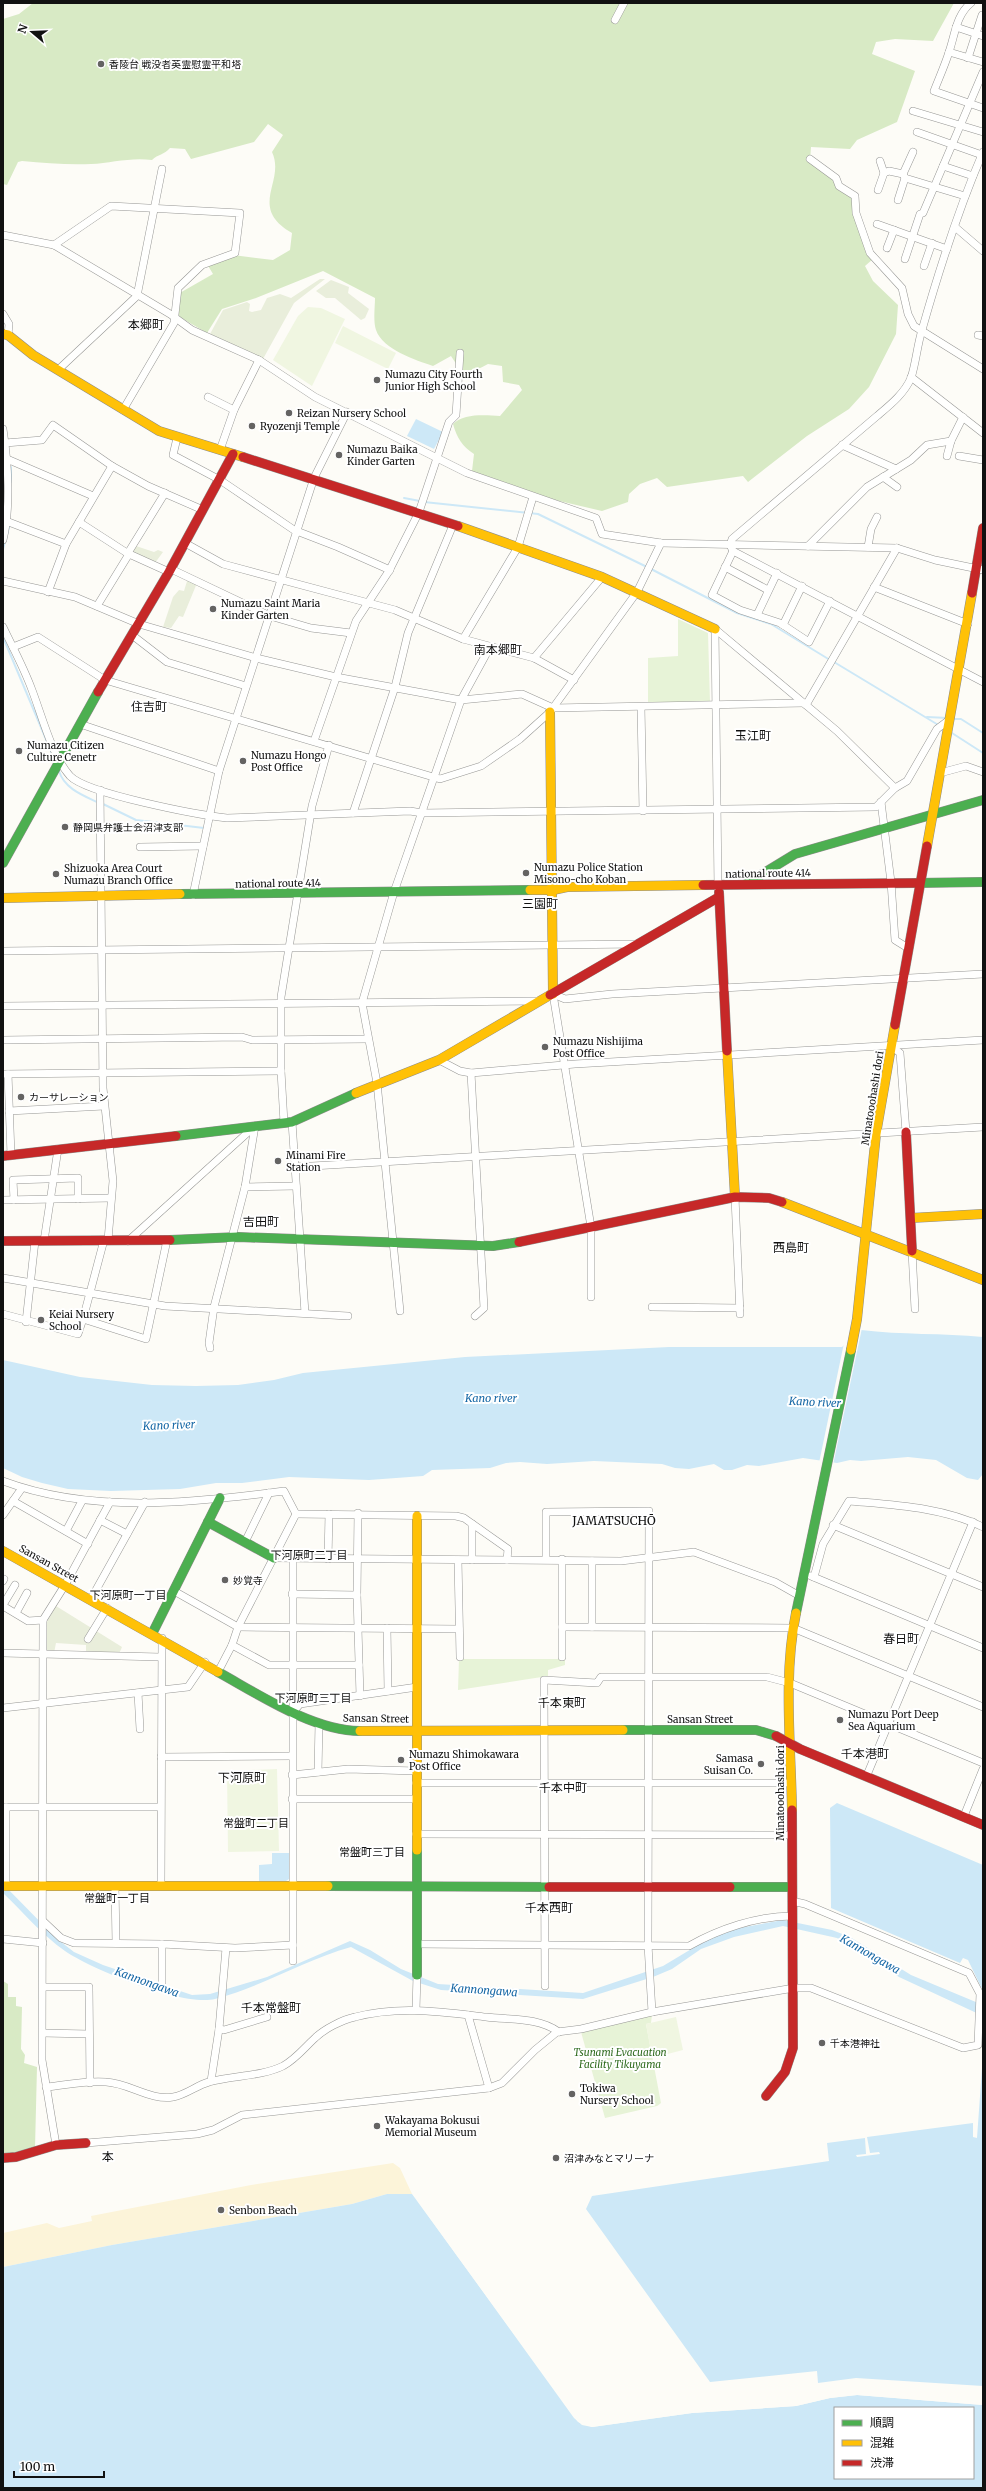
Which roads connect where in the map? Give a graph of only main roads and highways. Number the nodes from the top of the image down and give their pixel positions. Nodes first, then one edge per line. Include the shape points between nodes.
1 (5, 335) edge
2 (233, 454) junction
3 (983, 528) edge
4 (980, 569) edge
5 (715, 629) road end
6 (552, 710) road end
7 (983, 800) edge
8 (932, 815) junction
9 (3, 863) edge
10 (983, 882) edge
11 (920, 886) junction
12 (744, 887) junction
13 (983, 888) edge
14 (553, 890) junction
15 (718, 891) junction
16 (3, 898) edge
17 (553, 994) junction
18 (906, 1132) road end
19 (7, 1156) edge
20 (735, 1197) junction
21 (983, 1214) edge
22 (911, 1218) junction
23 (866, 1235) junction
24 (3, 1241) edge
25 (912, 1252) junction
26 (983, 1280) edge
27 (220, 1498) road end
28 (416, 1516) road end
29 (208, 1522) junction
30 (3, 1551) edge
31 (274, 1558) road end
32 (152, 1634) junction
33 (417, 1730) junction
34 (791, 1744) junction
35 (983, 1825) edge
36 (5, 1885) edge
37 (417, 1886) junction
38 (792, 1886) junction
39 (417, 1980) road end
40 (766, 2096) dead end
41 (86, 2143) road end
42 (3, 2158) edge

1 - 2 main road via 149,426 177,438
2 - 5 main road via 419,512 602,577
2 - 9 main road via 170,571 105,680
3 - 4 main road, Minatooohashi dori
4 - 8 main road, Minatooohashi dori
6 - 14 main road
7 - 8 main road
8 - 11 main road, Minatooohashi dori
8 - 12 main road via 795,854 766,870
10 - 11 main road, national route 414
11 - 12 main road, national route 414
11 - 13 main road, national route 414
11 - 23 main road, Minatooohashi dori via 876,1134
12 - 15 main road, national route 414
14 - 15 main road, national route 414
14 - 16 main road, national route 414
14 - 17 main road
15 - 17 main road via 640,943
15 - 20 main road
17 - 19 main road via 439,1060 377,1083 288,1122
18 - 22 main road
20 - 23 main road via 769,1198
20 - 24 main road via 513,1243 299,1238
21 - 22 main road
22 - 25 main road
23 - 25 main road
23 - 34 main road, Minatooohashi dori via 857,1319 793,1628 790,1683
25 - 26 main road
27 - 29 main road
28 - 33 main road
29 - 31 main road
29 - 32 main road
30 - 32 main road, Sansan Street
32 - 33 main road, Sansan Street via 293,1712 319,1723 353,1731
33 - 34 main road, Sansan Street via 756,1730 780,1737
33 - 37 main road
34 - 35 main road, Sansan Street
34 - 38 main road, Minatooohashi dori
36 - 37 main road
37 - 38 main road
37 - 39 main road
38 - 40 main road, Minatooohashi dori via 794,1988 791,2058 778,2084
41 - 42 main road via 56,2145 16,2157

